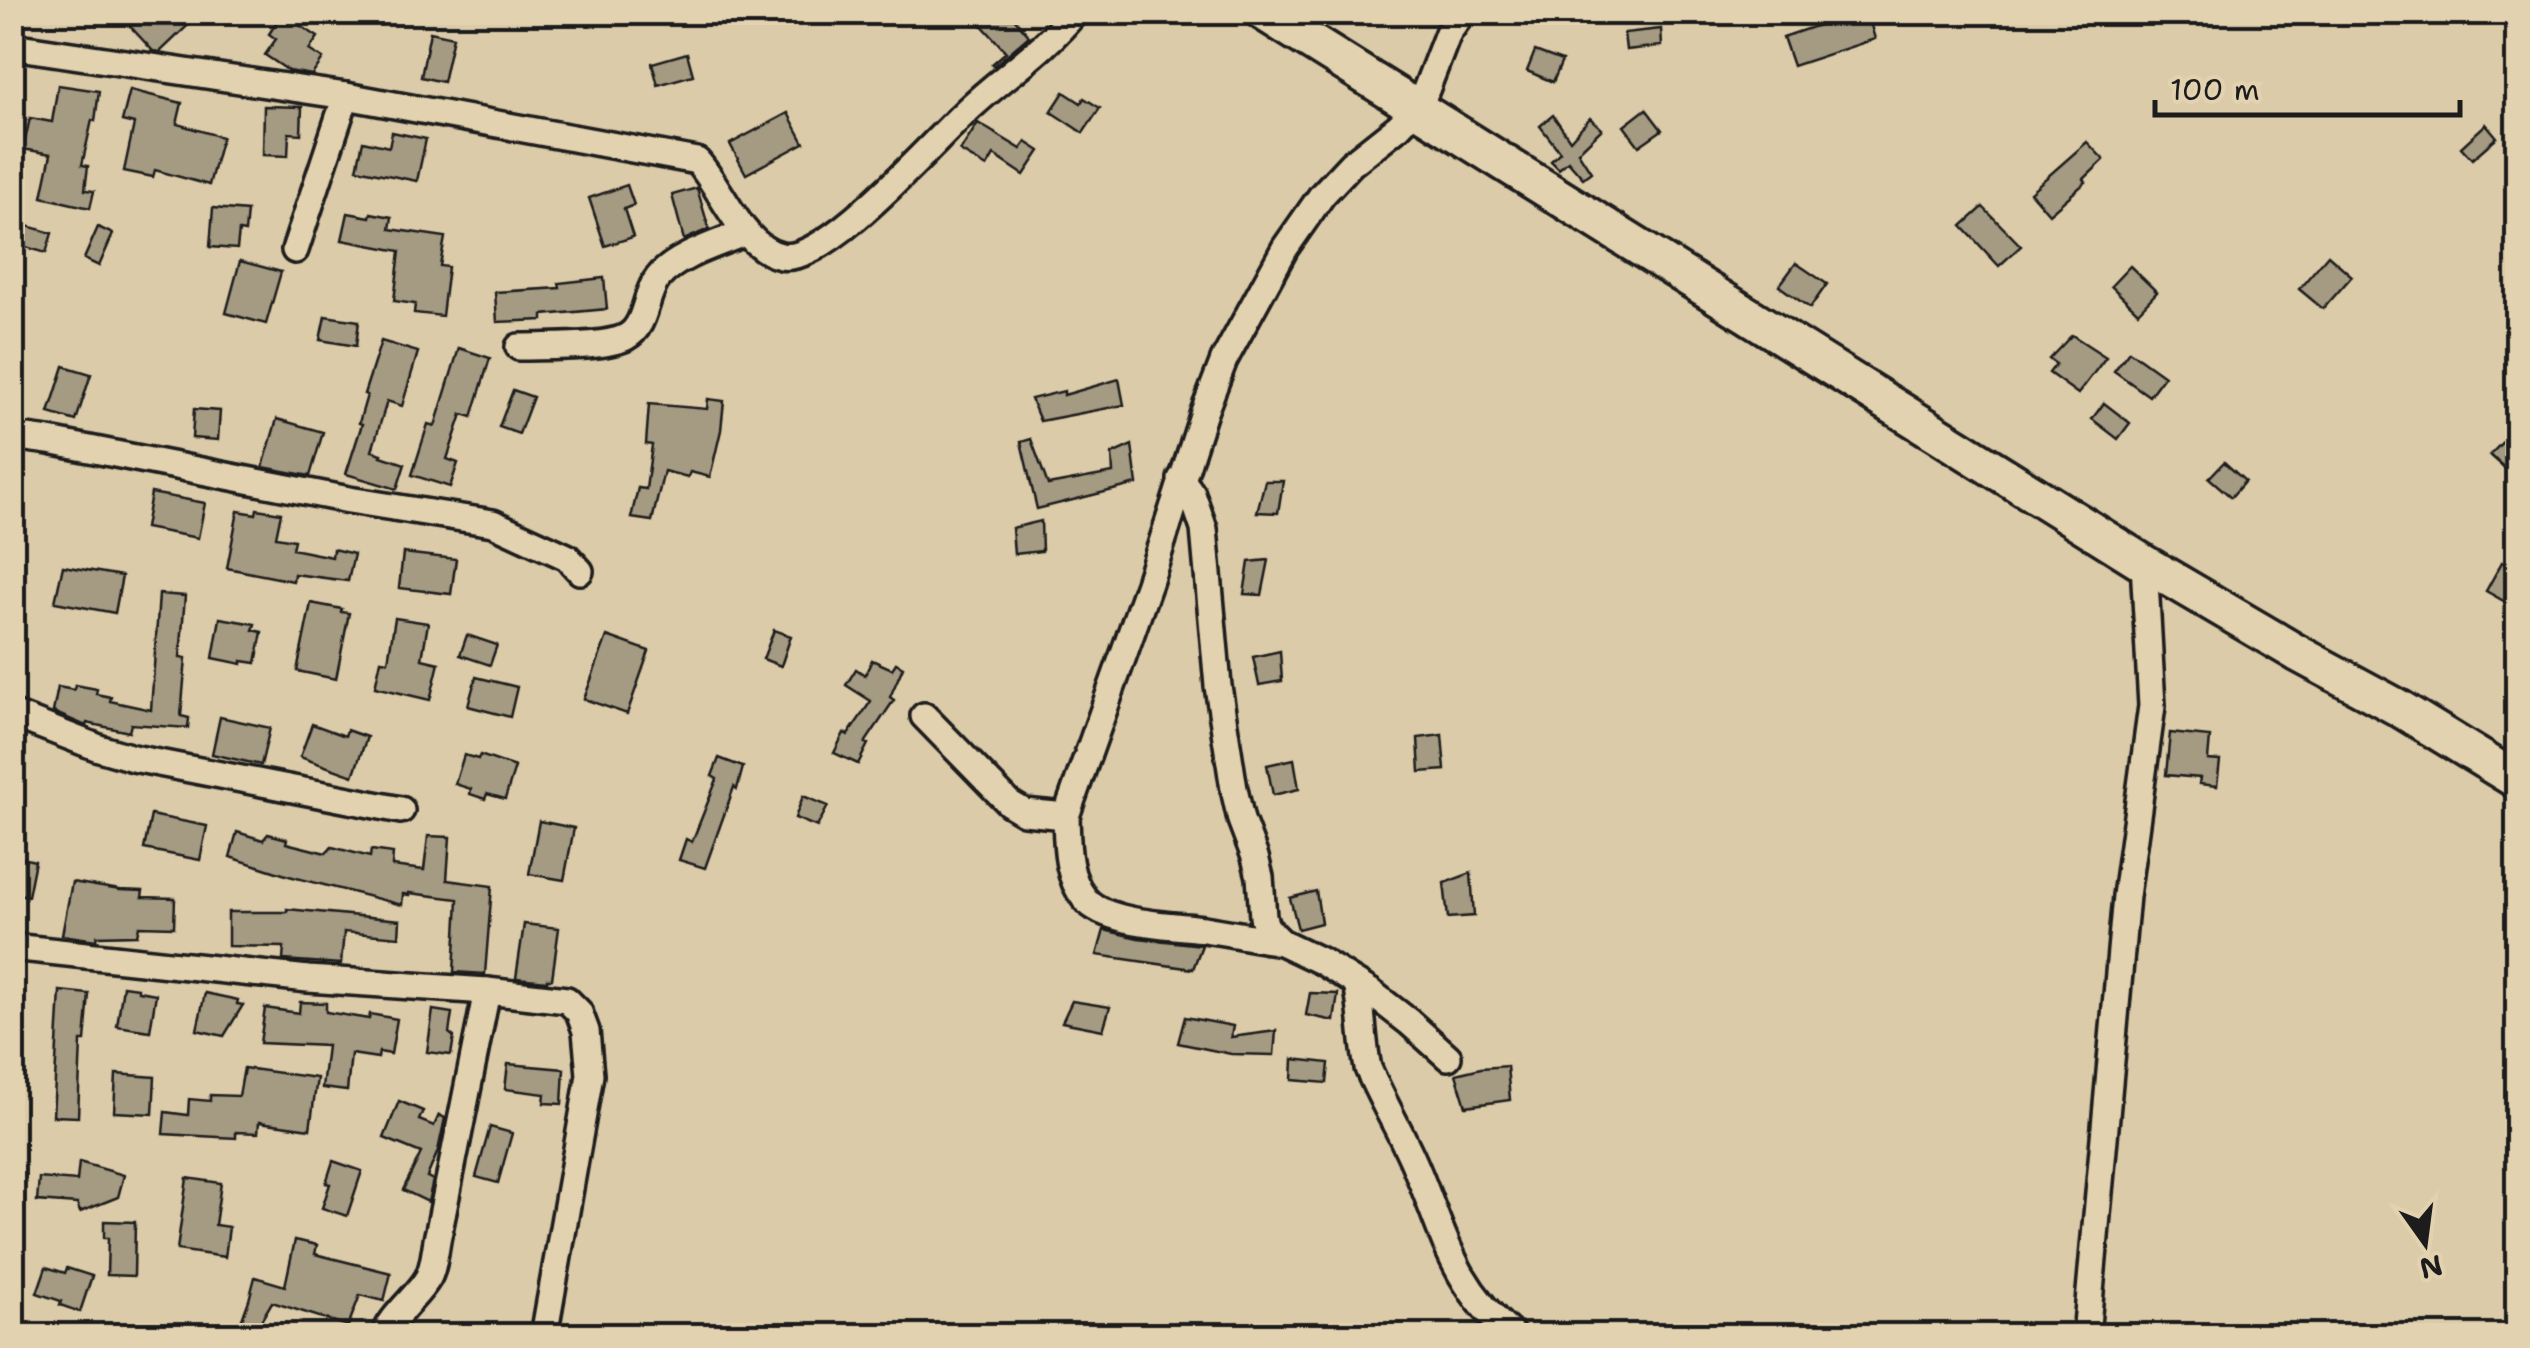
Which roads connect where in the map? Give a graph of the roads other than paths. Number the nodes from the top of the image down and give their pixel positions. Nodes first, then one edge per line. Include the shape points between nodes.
1 (1075, 12) edge
2 (1263, 12) edge
3 (1463, 12) edge
4 (12, 46) edge
5 (346, 96) junction
6 (1415, 109) junction
7 (746, 232) junction
8 (295, 250) dead end
9 (519, 347) dead end
10 (12, 436) edge
11 (1181, 479) junction
12 (2144, 562) junction
13 (580, 570) dead end
14 (12, 714) edge
15 (924, 716) dead end
16 (2518, 781) edge
17 (402, 810) dead end
18 (1066, 816) junction
19 (1281, 942) junction
20 (12, 947) edge
21 (1357, 984) junction
22 (487, 992) junction
23 (1448, 1056) dead end
24 (385, 1336) edge
25 (544, 1336) edge
26 (1514, 1336) edge
27 (2086, 1336) edge

1 - 7 street via 820,245 778,256
2 - 6 street
3 - 6 street
4 - 5 street
5 - 7 street via 698,161
5 - 8 street
6 - 11 street via 1332,185 1286,248 1224,360
6 - 12 street
7 - 9 street via 660,274 630,336
10 - 13 street via 493,523
11 - 18 street
11 - 19 street via 1204,528 1234,789 1258,867 1263,917
12 - 16 street
12 - 27 street via 2152,706 2126,896
14 - 17 street via 133,758
15 - 18 street via 1009,804
18 - 19 street via 1075,882 1098,909
19 - 21 street
20 - 22 street
21 - 23 street
21 - 26 street via 1368,1068 1443,1239 1466,1286
22 - 24 street via 431,1273
22 - 25 street via 566,1000 580,1012 586,1031 590,1075

